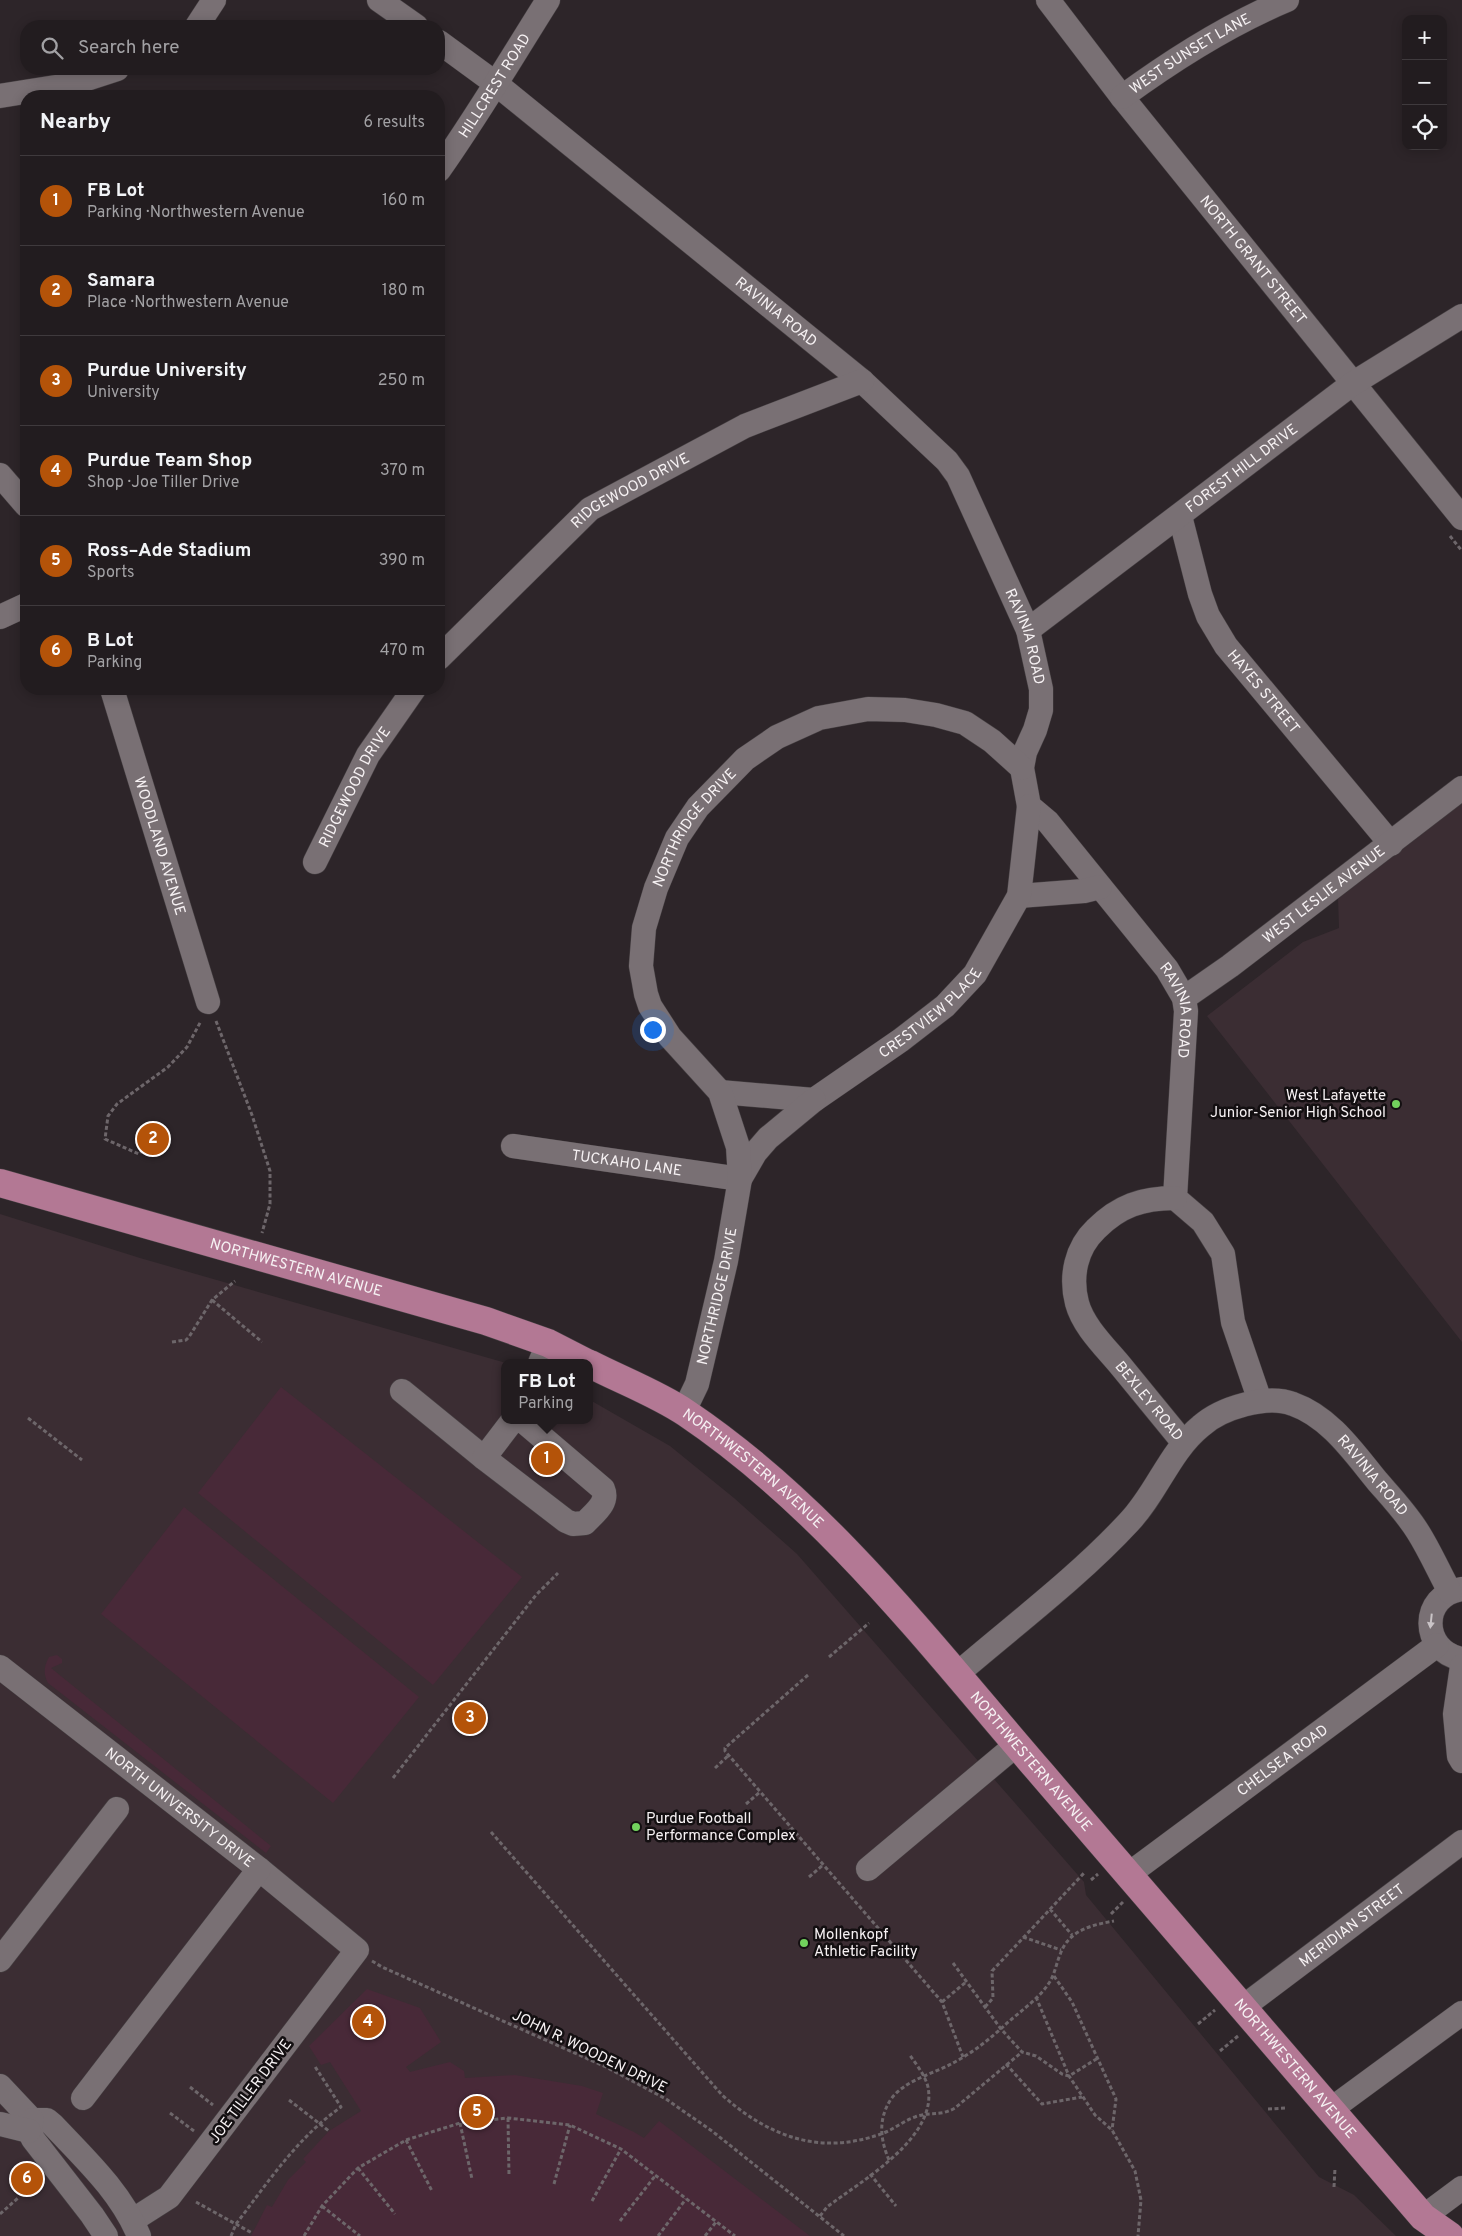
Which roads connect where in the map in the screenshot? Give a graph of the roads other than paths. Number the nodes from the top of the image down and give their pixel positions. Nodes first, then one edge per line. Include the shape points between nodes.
1 (214, 0) edge
2 (379, 0) edge
3 (548, 0) edge
4 (1048, 0) edge
5 (1287, 0) edge
6 (201, 20) edge
7 (407, 20) edge
8 (445, 46) edge
9 (99, 75) edge
10 (495, 83) junction
11 (37, 90) edge
12 (20, 93) edge
13 (0, 96) edge
14 (1122, 97) junction
15 (445, 162) edge
16 (1462, 316) edge
17 (862, 381) junction
18 (1352, 384) junction
19 (0, 475) edge
20 (20, 498) edge
21 (1180, 516) junction
22 (1462, 518) edge
23 (20, 608) edge
24 (0, 617) edge
25 (1028, 630) junction
26 (445, 652) edge
27 (114, 695) edge
28 (410, 695) edge
29 (1022, 768) junction
30 (1462, 788) edge
31 (1028, 806) junction
32 (1391, 844) junction
33 (315, 862) dead end
34 (1100, 887) junction
35 (1019, 896) junction
36 (1184, 998) junction
37 (208, 1002) road end
38 (720, 1092) junction
39 (814, 1100) junction
40 (513, 1146) dead end
41 (740, 1179) junction
42 (0, 1183) edge
43 (1174, 1198) junction
44 (544, 1353) edge
45 (570, 1359) edge
46 (593, 1366) edge
47 (402, 1391) dead end
48 (1260, 1401) junction
49 (684, 1411) junction
50 (510, 1424) edge
51 (527, 1424) edge
52 (1183, 1442) junction
53 (484, 1458) junction
54 (1456, 1591) edge
55 (1437, 1645) junction
56 (1462, 1659) edge
57 (1462, 1666) edge
58 (0, 1668) edge
59 (956, 1675) junction
60 (1016, 1745) junction
61 (1462, 1761) edge
62 (117, 1809) dead end
63 (1462, 1842) edge
64 (259, 1869) junction
65 (868, 1870) dead end
66 (1129, 1874) junction
67 (357, 1950) joint
68 (0, 1960) edge
69 (1243, 2007) junction
70 (1462, 2013) edge
71 (0, 2086) edge
72 (84, 2098) dead end
73 (1330, 2110) junction
74 (0, 2124) edge
75 (31, 2126) junction
76 (1462, 2188) edge
77 (1428, 2226) edge
78 (136, 2228) edge
79 (106, 2236) edge
80 (1450, 2236) edge

1 - 6 street
2 - 7 street
3 - 10 street, HILLCREST ROAD
4 - 14 street, NORTH GRANT STREET
5 - 14 street, WEST SUNSET LANE via 1217,34
8 - 10 street, RAVINIA ROAD
9 - 11 street
10 - 15 street, HILLCREST ROAD via 475,120
10 - 17 street, RAVINIA ROAD
12 - 13 street
14 - 18 street, NORTH GRANT STREET
16 - 18 street, FOREST HILL DRIVE
17 - 25 street, RAVINIA ROAD via 947,461 958,476
17 - 26 street, RIDGEWOOD DRIVE via 745,426 590,509
18 - 21 street, FOREST HILL DRIVE
18 - 22 street, NORTH GRANT STREET
19 - 20 street
21 - 25 street, FOREST HILL DRIVE
21 - 32 street, HAYES STREET via 1200,594 1208,616 1226,646
23 - 24 street
25 - 29 street, RAVINIA ROAD via 1041,689 1041,710
27 - 37 street, WOODLAND AVENUE
28 - 33 street, RIDGEWOOD DRIVE via 368,755
29 - 31 street, RAVINIA ROAD
29 - 38 street, NORTHRIDGE DRIVE via 966,723 905,710 868,709 819,718 777,737 745,758 698,808 677,838 656,888 644,928 641,966 650,1006 670,1037
30 - 32 street, WEST LESLIE AVENUE
31 - 34 street, RAVINIA ROAD via 1048,822
31 - 35 street, CRESTVIEW PLACE
32 - 36 street, WEST LESLIE AVENUE
34 - 35 street
34 - 36 street, RAVINIA ROAD via 1167,969
35 - 39 street, CRESTVIEW PLACE via 975,974 945,1006
36 - 43 street, RAVINIA ROAD via 1186,1011
38 - 39 street
38 - 41 street, NORTHRIDGE DRIVE via 738,1147
39 - 41 street, NORTHRIDGE DRIVE via 768,1138
40 - 41 street, TUCKAHO LANE
41 - 49 street, NORTHRIDGE DRIVE via 726,1261 697,1384
42 - 44 main road, NORTHWESTERN AVENUE via 486,1321
43 - 48 street via 1203,1222 1223,1254 1233,1322
43 - 52 street, BEXLEY ROAD via 1152,1198 1122,1208 1105,1219 1087,1238 1075,1263 1074,1278 1077,1304 1090,1329
44 - 45 main road, NORTHWESTERN AVENUE
46 - 49 main road, NORTHWESTERN AVENUE
47 - 53 street
48 - 52 street, RAVINIA ROAD via 1226,1409 1202,1424
48 - 54 street, RAVINIA ROAD via 1292,1403 1318,1416 1341,1438 1408,1517
49 - 59 main road, NORTHWESTERN AVENUE via 748,1458 803,1506 841,1544
50 - 53 street
51 - 53 street via 603,1489 606,1495 604,1502 585,1523 566,1521
52 - 59 street, BEXLEY ROAD via 1136,1514 1120,1532
54 -> 55 street via 1441,1598 1431,1616 1431,1631
55 - 56 street via 1444,1652
55 - 66 street, CHELSEA ROAD
57 - 61 street via 1455,1714
58 - 64 street, NORTH UNIVERSITY DRIVE
59 - 60 main road, NORTHWESTERN AVENUE
60 - 65 street
60 - 66 main road, NORTHWESTERN AVENUE
62 - 68 street
63 - 69 street, MERIDIAN STREET
64 - 67 street, NORTH UNIVERSITY DRIVE
64 - 72 street
66 - 69 main road, NORTHWESTERN AVENUE
67 - 78 street, JOE TILLER DRIVE via 169,2197
69 - 73 main road, NORTHWESTERN AVENUE
70 - 73 street
71 - 75 street
73 - 77 main road, NORTHWESTERN AVENUE
74 - 75 street
75 - 78 street via 47,2120 53,2125 109,2186
75 - 79 street via 32,2139
76 - 77 street
77 - 80 main road, NORTHWESTERN AVENUE

